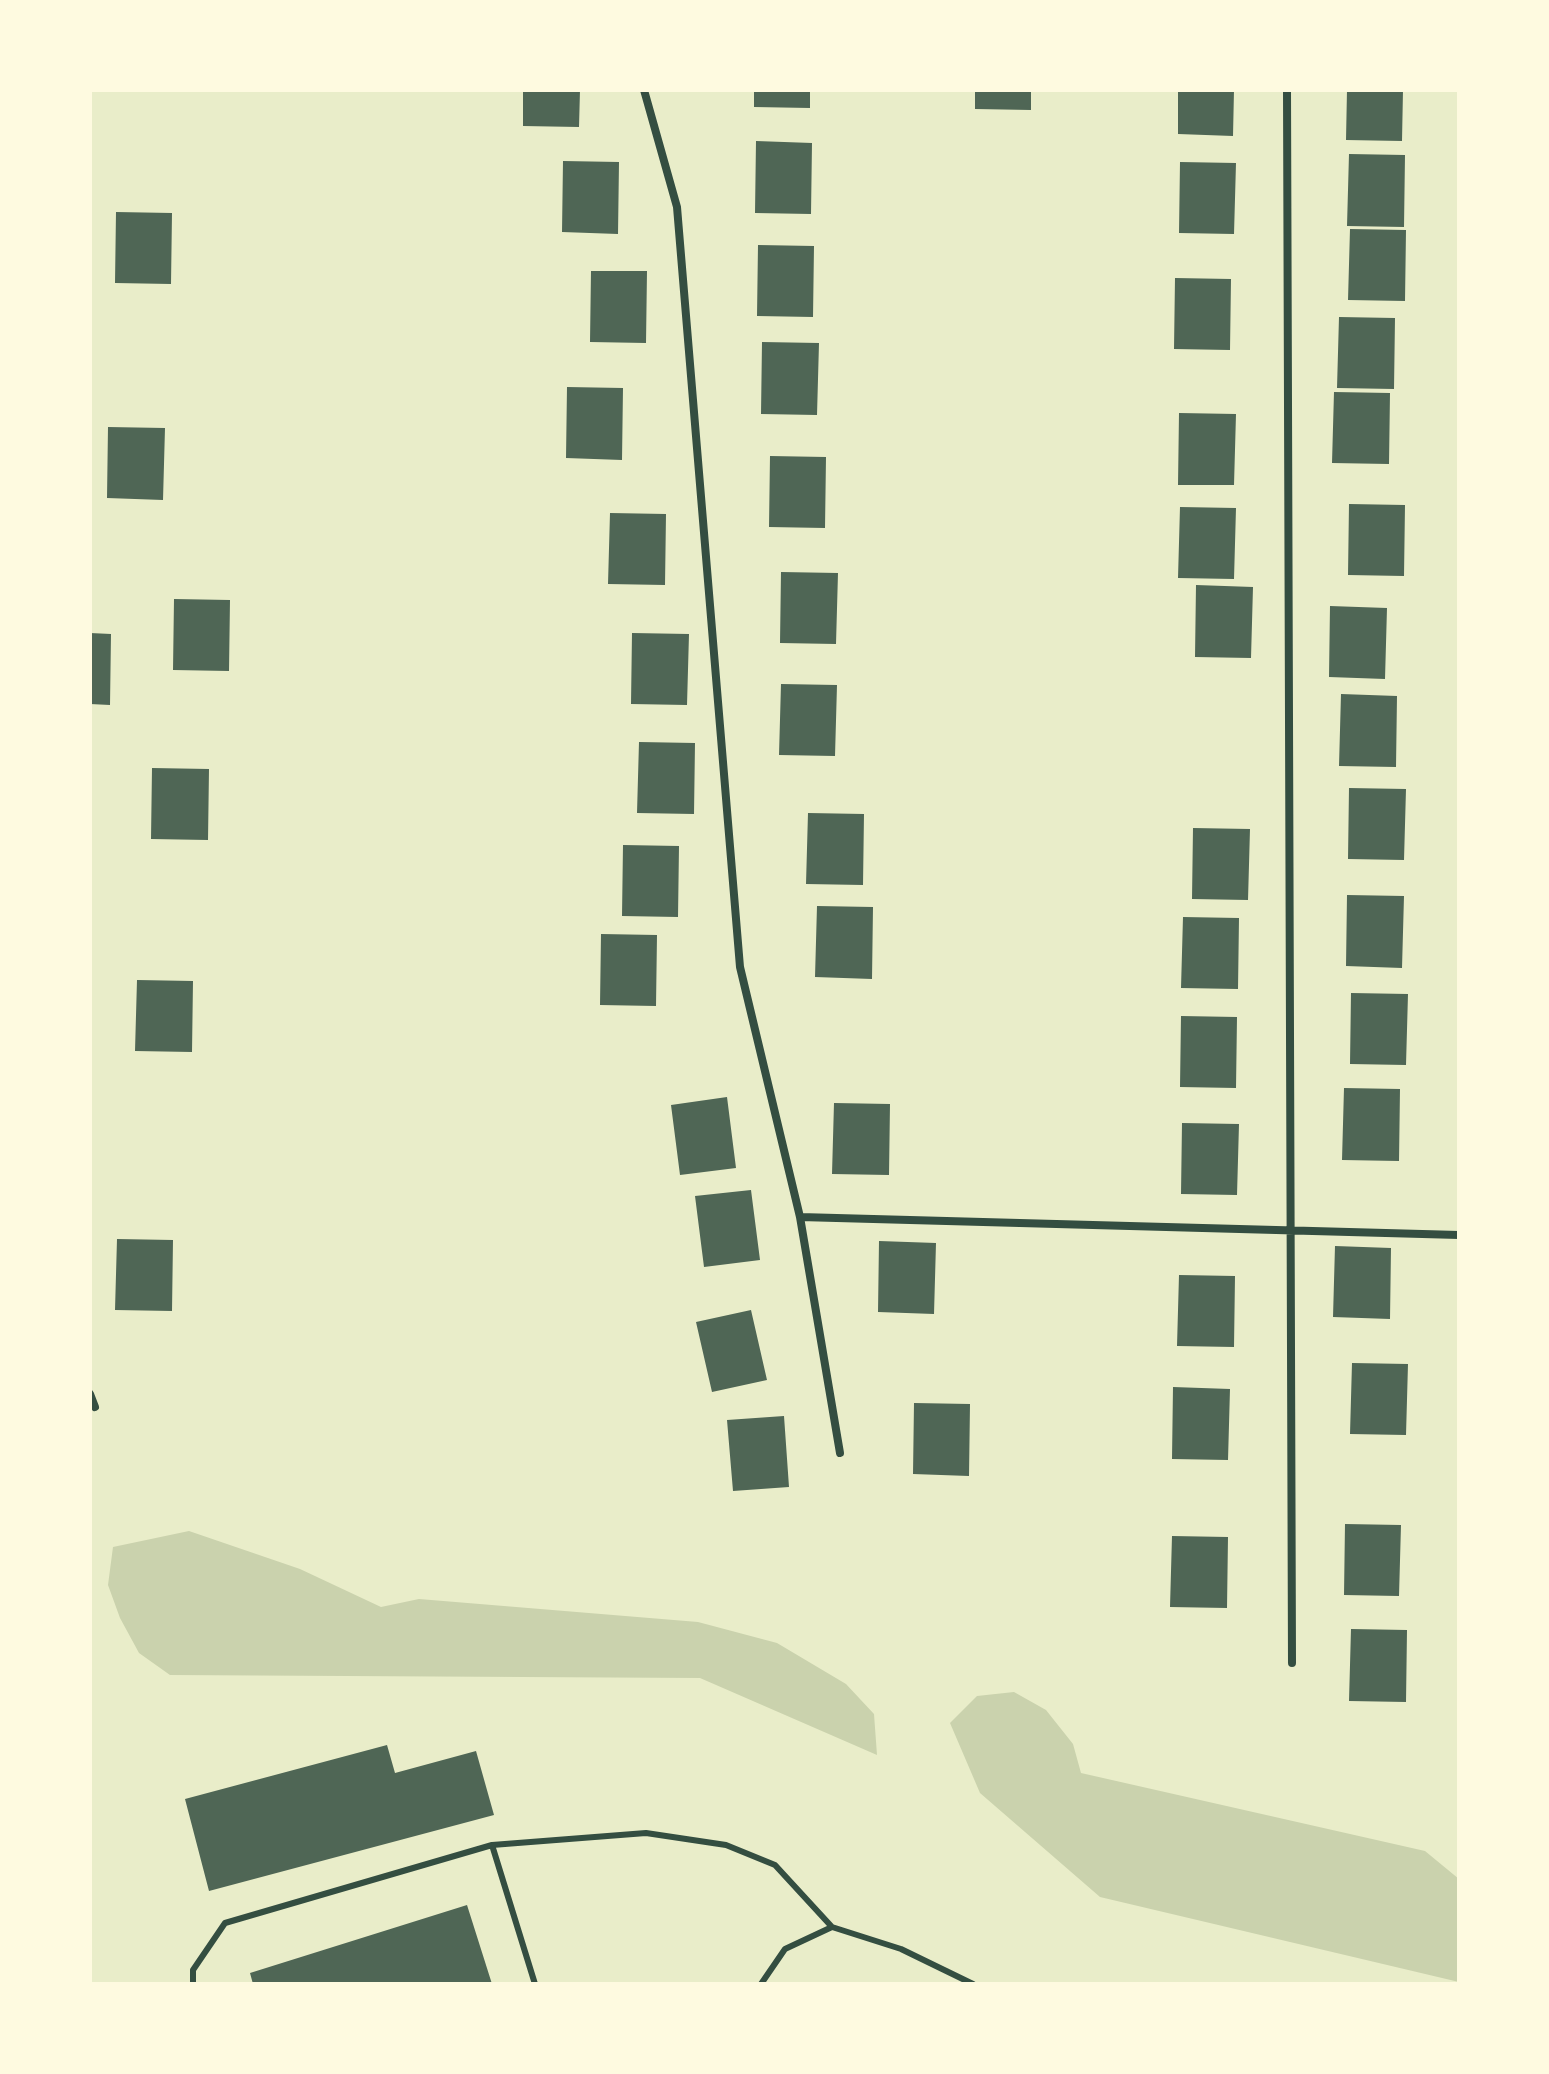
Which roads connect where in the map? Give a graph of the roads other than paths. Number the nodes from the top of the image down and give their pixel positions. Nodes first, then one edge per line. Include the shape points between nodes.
1 (644, 90) edge
2 (1287, 90) edge
3 (800, 1217) junction
4 (1289, 1229) junction
5 (1459, 1235) edge
6 (90, 1394) edge
7 (95, 1407) dead end
8 (840, 1453) dead end
9 (1292, 1663) dead end
10 (492, 1845) junction
11 (832, 1927) junction
12 (193, 1984) edge
13 (535, 1984) edge
14 (761, 1984) edge
15 (973, 1984) edge

1 - 3 street via 677,207 740,967
2 - 4 street
3 - 4 street
3 - 8 street
4 - 5 street
4 - 9 street
6 - 7 street
10 - 11 lane via 646,1833 726,1845 775,1865
10 - 12 lane via 225,1923 193,1970
10 - 13 lane
11 - 14 lane via 785,1949
11 - 15 lane via 901,1949

